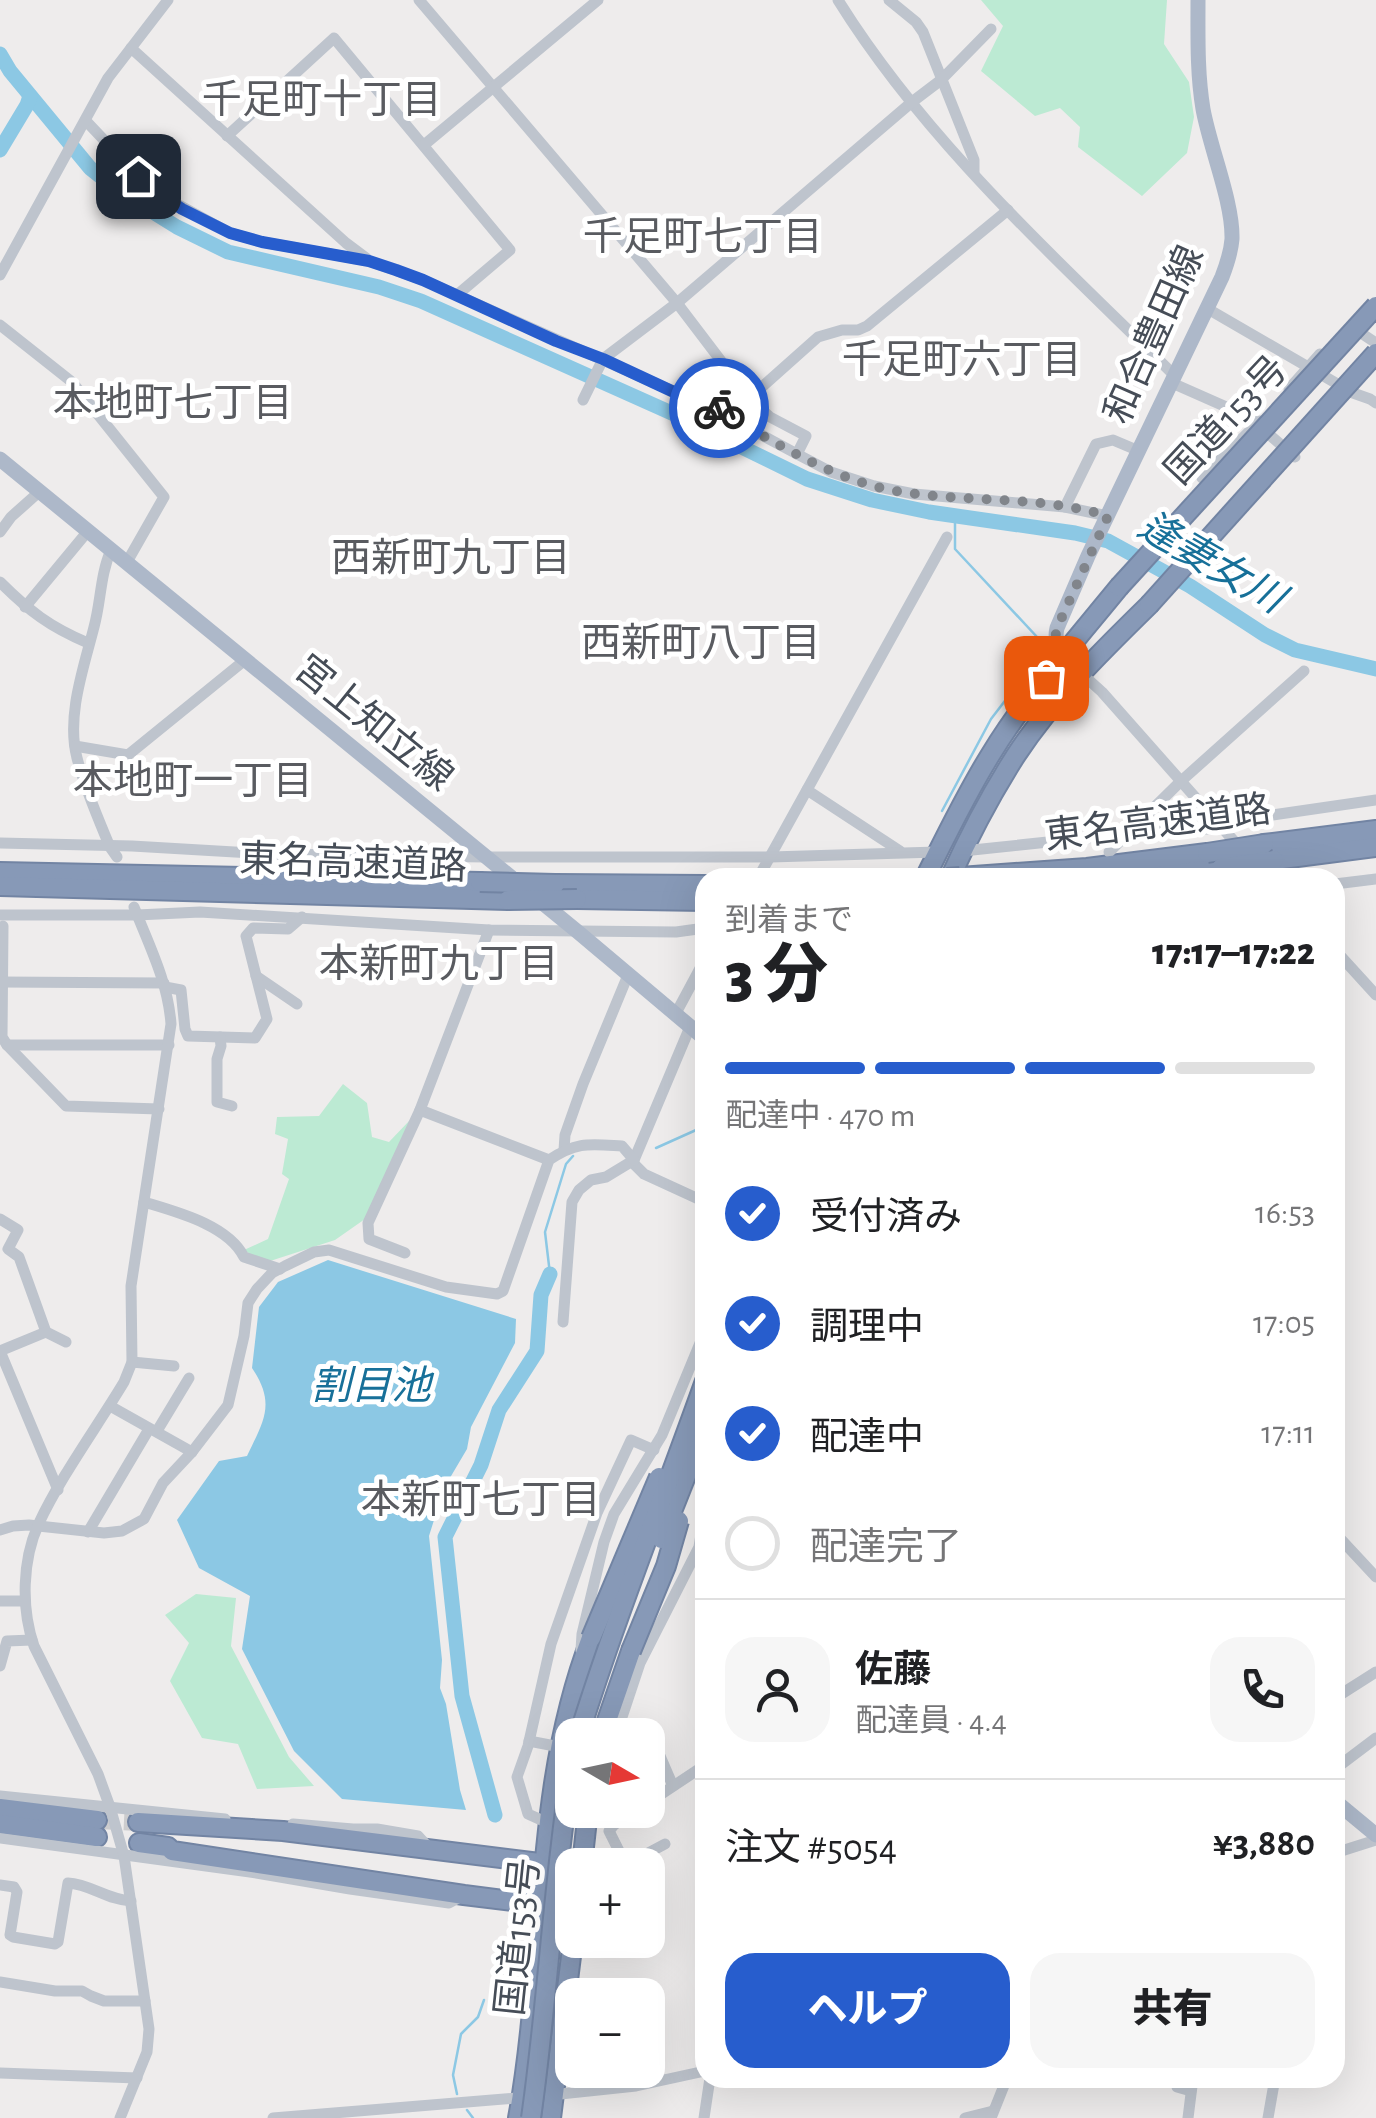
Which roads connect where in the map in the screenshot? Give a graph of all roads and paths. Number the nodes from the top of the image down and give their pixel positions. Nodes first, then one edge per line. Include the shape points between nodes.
1 (168, 0) edge
2 (419, 0) edge
3 (598, 0) edge
4 (838, 0) edge
5 (889, 0) edge
6 (1198, 0) edge
7 (992, 29) dead end
8 (130, 48) junction
9 (941, 80) junction
10 (493, 88) junction
11 (912, 102) junction
12 (84, 124) junction
13 (228, 136) junction
14 (424, 145) junction
15 (974, 173) junction
16 (1008, 210) junction
17 (369, 261) junction
18 (0, 275) edge
19 (457, 295) junction
20 (1376, 298) edge
21 (677, 303) junction
22 (1376, 306) edge
23 (1208, 308) junction
24 (1349, 324) junction
25 (0, 325) edge
26 (1376, 343) edge
27 (1376, 353) edge
28 (602, 361) junction
29 (1308, 367) junction
30 (1174, 380) junction
31 (586, 396) dead end
32 (1374, 397) edge
33 (750, 398) junction
34 (728, 416) junction
35 (1257, 424) junction
36 (1139, 451) junction
37 (797, 454) junction
38 (1296, 457) dead end
39 (0, 459) edge
40 (1202, 478) dead end
41 (39, 492) junction
42 (1066, 506) junction
43 (1108, 518) junction
44 (88, 531) junction
45 (0, 532) edge
46 (947, 537) dead end
47 (111, 550) junction
48 (127, 562) junction
49 (0, 582) edge
50 (25, 607) junction
51 (88, 643) junction
52 (1064, 654) junction
53 (244, 660) junction
54 (1304, 671) dead end
55 (1081, 673) junction
56 (75, 746) junction
57 (1180, 782) junction
58 (807, 790) junction
59 (1376, 800) edge
60 (1222, 828) junction
61 (1376, 830) edge
62 (1124, 834) junction
63 (0, 843) edge
64 (1376, 847) edge
65 (962, 850) junction
66 (113, 852) junction
67 (902, 852) junction
68 (937, 852) junction
69 (1108, 852) dead end
70 (771, 856) junction
71 (485, 857) junction
72 (1269, 861) edge
73 (763, 868) edge
74 (930, 868) edge
75 (953, 868) edge
76 (1086, 868) edge
77 (1221, 868) edge
78 (0, 872) edge
79 (1376, 878) edge
80 (1345, 883) edge
81 (695, 885) edge
82 (0, 886) edge
83 (206, 892) junction
84 (0, 895) edge
85 (695, 901) edge
86 (135, 911) junction
87 (302, 917) junction
88 (2, 920) edge
89 (695, 929) edge
90 (489, 930) junction
91 (578, 932) junction
92 (1345, 961) edge
93 (628, 975) junction
94 (256, 976) junction
95 (695, 978) edge
96 (1, 982) edge
97 (164, 985) junction
98 (1376, 995) edge
99 (297, 1004) dead end
100 (675, 1015) junction
101 (690, 1027) junction
102 (695, 1031) edge
103 (220, 1037) junction
104 (6, 1045) junction
105 (169, 1046) junction
106 (232, 1106) dead end
107 (159, 1109) junction
108 (420, 1110) junction
109 (564, 1150) junction
110 (549, 1160) junction
111 (633, 1160) junction
112 (695, 1197) edge
113 (144, 1202) junction
114 (0, 1219) edge
115 (406, 1254) dead end
116 (280, 1268) junction
117 (563, 1322) dead end
118 (46, 1332) junction
119 (66, 1342) dead end
120 (695, 1354) edge
121 (132, 1362) junction
122 (174, 1366) dead end
123 (189, 1378) dead end
124 (695, 1388) edge
125 (110, 1406) junction
126 (695, 1409) edge
127 (153, 1430) junction
128 (654, 1450) junction
129 (192, 1452) junction
130 (695, 1453) edge
131 (695, 1469) edge
132 (58, 1490) junction
133 (614, 1514) junction
134 (38, 1526) junction
135 (0, 1530) edge
136 (88, 1532) junction
137 (1345, 1544) edge
138 (695, 1545) edge
139 (695, 1555) edge
140 (1376, 1578) edge
141 (0, 1601) edge
142 (24, 1601) junction
143 (32, 1640) junction
144 (0, 1666) edge
145 (580, 1667) junction
146 (1376, 1672) edge
147 (1345, 1692) edge
148 (567, 1718) edge
149 (584, 1718) edge
150 (595, 1718) edge
151 (608, 1718) edge
152 (622, 1718) edge
153 (1376, 1738) edge
154 (529, 1741) junction
155 (555, 1746) edge
156 (1345, 1761) edge
157 (665, 1768) edge
158 (695, 1772) edge
159 (555, 1779) edge
160 (673, 1786) junction
161 (665, 1791) edge
162 (0, 1796) edge
163 (0, 1808) edge
164 (1345, 1810) edge
165 (101, 1822) junction
166 (143, 1823) tunnel mouth
167 (548, 1823) junction
168 (0, 1824) edge
169 (563, 1828) edge
170 (574, 1828) edge
171 (612, 1828) edge
172 (0, 1838) edge
173 (1376, 1838) edge
174 (139, 1843) tunnel mouth
175 (665, 1844) dead end
176 (430, 1849) junction
177 (1345, 1849) edge
178 (124, 1856) junction
179 (546, 1864) junction
180 (555, 1865) edge
181 (0, 1885) edge
182 (464, 1896) junction
183 (543, 1896) junction
184 (555, 1898) edge
185 (130, 1901) junction
186 (512, 1901) junction
187 (540, 1928) junction
188 (0, 1982) edge
189 (146, 2001) junction
190 (555, 2043) edge
191 (0, 2073) edge
192 (695, 2074) edge
193 (137, 2078) junction
194 (557, 2088) edge
195 (708, 2088) edge
196 (1003, 2088) edge
197 (1192, 2088) edge
198 (1273, 2088) edge
199 (556, 2095) junction
200 (527, 2097) junction
201 (992, 2115) edge
202 (120, 2118) edge
203 (273, 2118) edge
204 (518, 2118) edge
205 (531, 2118) edge
206 (541, 2118) edge
207 (552, 2118) edge
208 (704, 2118) edge
209 (965, 2118) edge
210 (1188, 2118) edge
211 (1268, 2118) edge

1 - 8 street
2 - 10 street
3 - 10 street
4 - 11 street
5 - 9 street via 916,22
6 - 23 main road, 和合豊田線 via 1199,85 1232,236
7 - 9 street
8 - 12 street
8 - 13 street
9 - 11 street
9 - 15 street
10 - 14 street
10 - 21 street
11 - 15 street
11 - 21 street
12 - 17 street via 159,194 210,224 262,242
12 - 18 street
13 - 14 street via 334,38
13 - 17 street
14 - 19 street via 510,250
15 - 16 street
16 - 30 street
16 - 33 street via 868,326 818,337
17 - 19 street
19 - 28 street
20 - 24 street
21 - 28 street
21 - 33 street
22 - 52 highway, 国道153号, bridge
23 - 29 street
23 - 30 main road, 和合豊田線
24 - 26 street
24 - 29 street
25 - 48 street via 72,382 164,498
27 - 55 highway, 国道153号, bridge
28 - 31 street
28 - 34 street via 676,393 704,396
29 - 32 street via 1352,393
29 - 35 street
30 - 35 street
30 - 36 main road, 和合豊田線
33 - 34 street
33 - 37 street via 806,436
34 - 37 street
35 - 38 street
35 - 40 street
36 - 42 street via 1113,440 1096,444
36 - 43 main road, 和合豊田線
37 - 42 street via 893,490
39 - 41 main road, 宮上知立線
41 - 44 main road, 宮上知立線
41 - 45 street
42 - 43 street
43 - 52 main road, 和合豊田線 via 1055,636
44 - 47 main road, 宮上知立線
44 - 50 street
46 - 58 street
47 - 48 main road, 宮上知立線
47 - 51 street
48 - 53 main road, 宮上知立線
49 - 50 street
50 - 51 street
51 - 56 street
52 - 55 main road
52 - 68 highway, 国道153号 via 992,752
53 - 56 street via 128,756
53 - 71 main road, 宮上知立線
54 - 57 street
55 - 57 street
55 - 65 highway, 国道153号 via 1016,755
56 - 66 street
57 - 60 street
57 - 62 street
58 - 67 street
58 - 70 street
59 - 60 street
60 - 62 street
60 - 72 street
61 - 72 highway, 東名高速道路
62 - 65 street
62 - 69 street
63 - 66 street
64 - 72 highway, 東名高速道路
65 - 75 highway, 国道153号
66 - 71 street via 132,846
67 - 68 street
67 - 70 street
68 - 74 highway, 国道153号
70 - 71 street
70 - 73 street
71 - 91 main road, 宮上知立線
72 - 76 highway, 東名高速道路, bridge via 1208,853
72 - 77 highway, 東名高速道路, bridge
78 - 81 highway, 東名高速道路, bridge
79 - 80 street
82 - 83 highway, 東名高速道路
83 - 84 highway
83 - 85 highway, 東名高速道路, bridge
86 - 87 street
86 - 88 street
86 - 97 street
87 - 90 street
87 - 94 street via 288,929 252,928 246,936
88 - 96 street
89 - 91 street
90 - 91 street
90 - 108 street
91 - 93 main road, 宮上知立線
92 - 98 street
93 - 100 main road, 宮上知立線
93 - 109 street
94 - 99 street
94 - 103 street via 267,1019 255,1038
95 - 100 street
96 - 97 street
96 - 104 street
97 - 103 street via 181,990 188,1036
97 - 105 street
100 - 101 main road, 宮上知立線
101 - 102 main road, 宮上知立線
101 - 111 street
103 - 106 street via 217,1102
104 - 105 street
104 - 107 street via 66,1106
105 - 107 street
107 - 113 street
108 - 110 street
108 - 115 street via 368,1223 370,1239
109 - 110 street
109 - 111 street via 622,1146
110 - 116 street via 503,1292 446,1287 329,1250
111 - 112 street via 644,1174
111 - 117 street via 591,1180 572,1202
113 - 116 street via 198,1218 239,1246 244,1257
113 - 121 street via 131,1286
114 - 118 street via 18,1230 8,1249 19,1257
116 - 129 street via 248,1304 228,1405
118 - 119 street
118 - 132 street via 0,1351
120 - 128 street
121 - 122 street
121 - 125 street
123 - 127 street
124 - 145 highway, bridge
125 - 127 street
125 - 132 street
126 - 149 highway, bridge
127 - 129 street
127 - 136 street
128 - 133 street
128 - 154 street via 631,1440 598,1512 552,1644
129 - 136 street via 144,1518 122,1531
130 - 150 highway, bridge
131 - 151 highway, bridge
132 - 134 street
133 - 138 street
133 - 145 street via 582,1634
134 - 135 street
134 - 136 street
134 - 142 street
137 - 140 street
139 - 152 street via 640,1663
141 - 142 street
142 - 143 street
143 - 144 street via 7,1640
143 - 165 street via 98,1774
145 - 148 highway
146 - 147 street
153 - 156 street
154 - 155 street
154 - 167 street via 517,1777 528,1814
157 - 160 street
158 - 160 street
159 - 167 highway
160 - 161 street
162 - 165 street
163 - 165 highway
164 - 173 main road
165 - 168 highway
165 - 176 street via 377,1829 418,1836
165 - 178 street
166 - 176 highway
167 - 179 highway
169 - 205 highway, 国道153号, bridge
170 - 206 highway, 国道153号
171 - 175 street via 624,1858 635,1860
172 - 178 street
173 - 177 street
174 - 182 highway
176 - 179 highway
178 - 182 street via 449,1902
178 - 185 street
179 - 180 highway
179 - 183 highway
181 - 185 street via 16,1892 13,1938 55,1944 68,1884
182 - 186 highway
183 - 184 highway
183 - 186 highway
183 - 187 highway
185 - 189 street
186 - 187 highway via 536,1916
187 - 200 highway
188 - 189 street via 82,1990 104,2001
189 - 193 street via 149,2029
190 - 200 highway
191 - 193 street
192 - 199 street
193 - 202 street
194 - 199 highway
195 - 208 street
196 - 201 street
197 - 210 street
198 - 211 street
199 - 200 street
199 - 207 highway
200 - 203 street
200 - 204 highway
201 - 209 street

